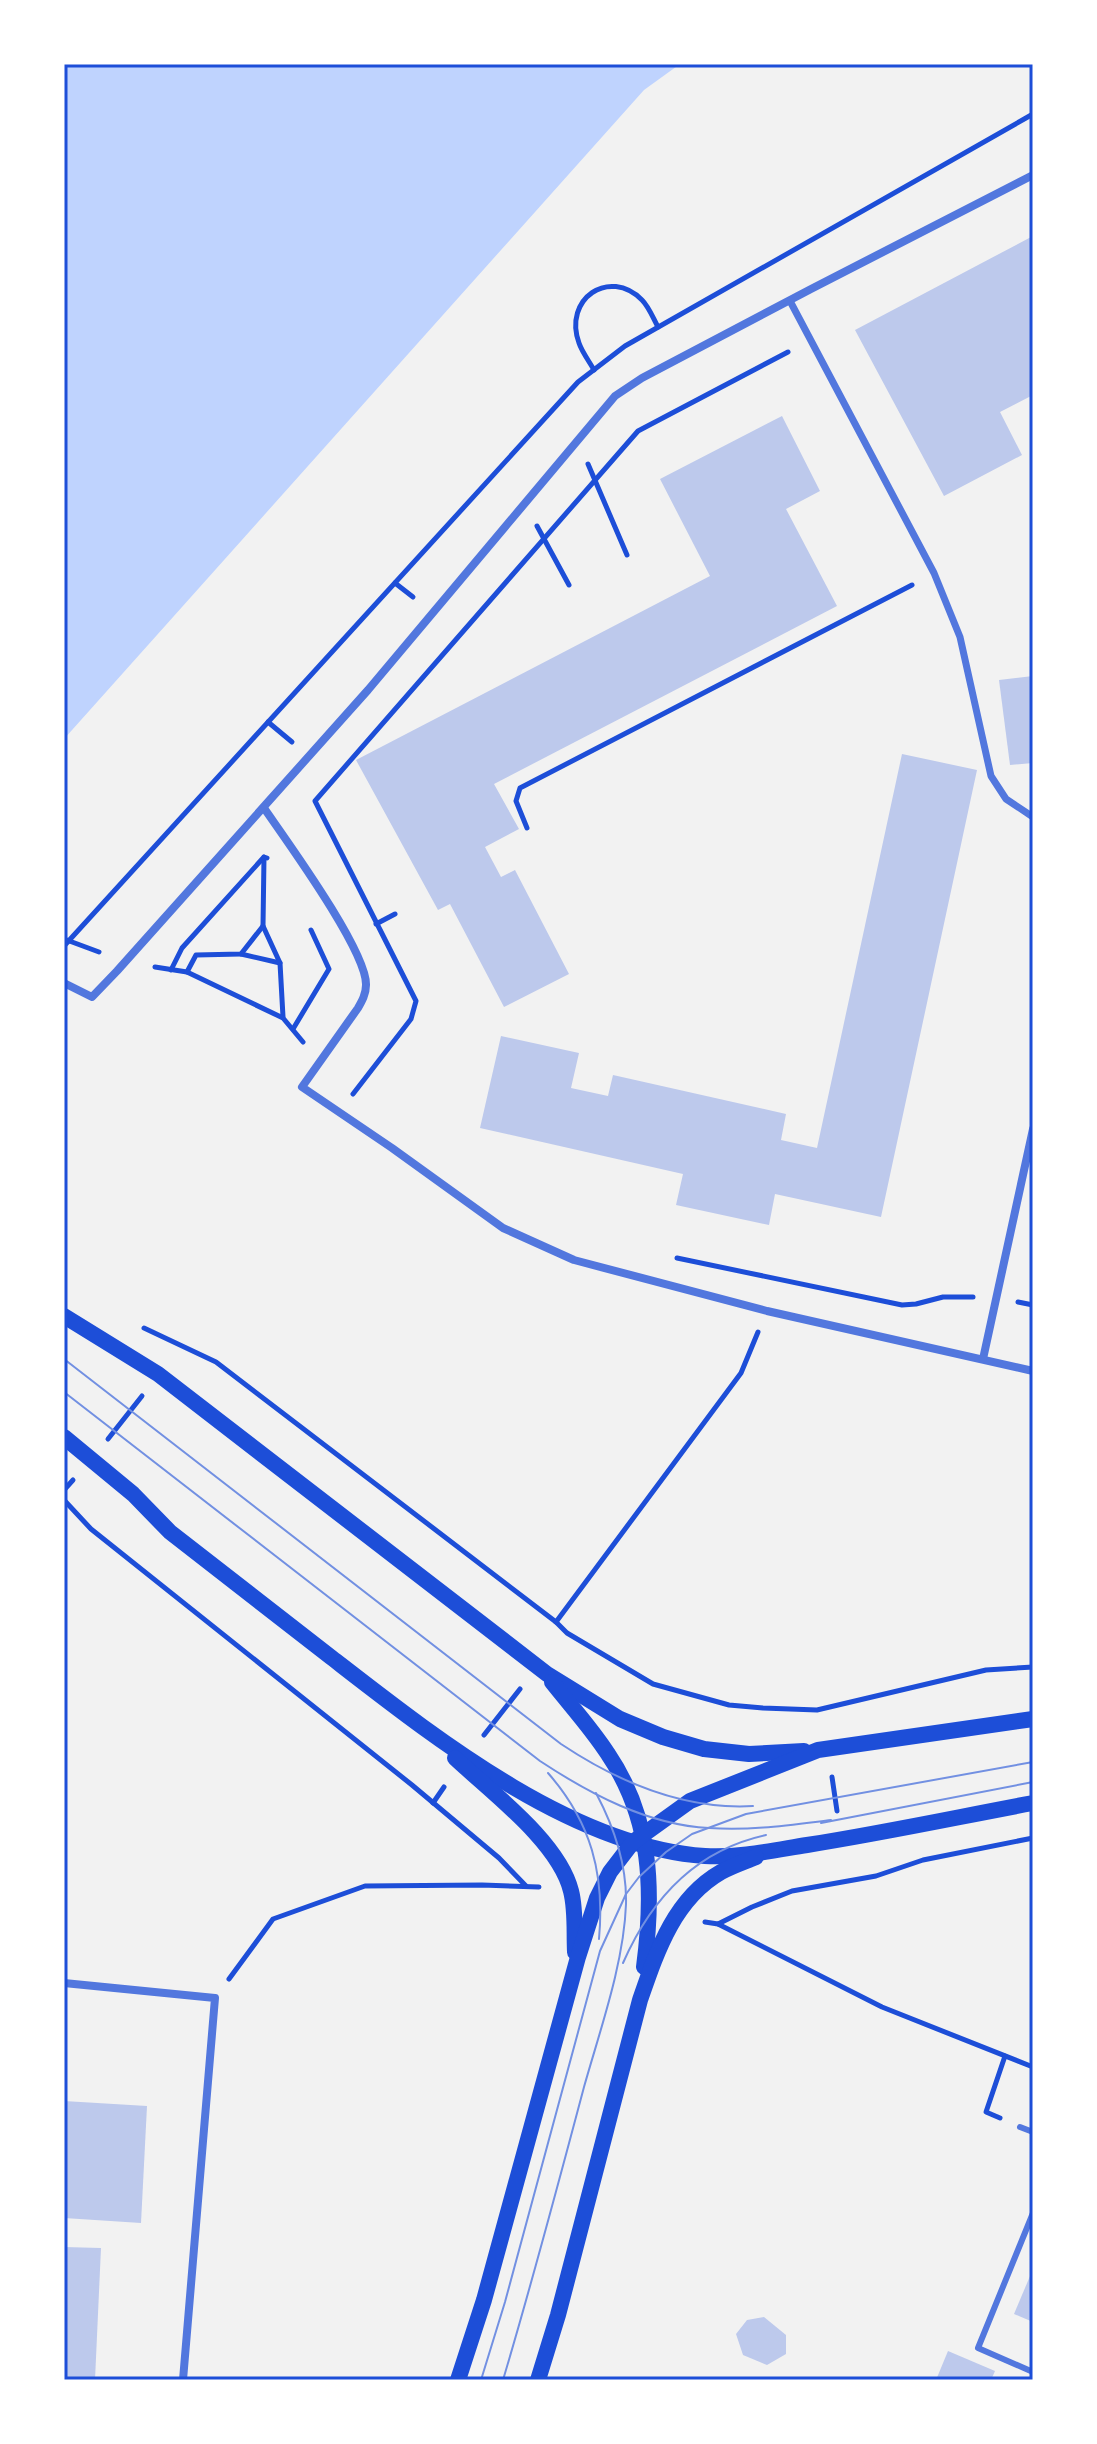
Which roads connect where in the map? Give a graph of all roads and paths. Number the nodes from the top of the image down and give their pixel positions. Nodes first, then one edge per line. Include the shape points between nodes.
1 (1033, 175) edge
2 (790, 301) junction
3 (658, 327) dead end
4 (811, 340) junction
5 (594, 370) dead end
6 (577, 439) junction
7 (595, 479) junction
8 (525, 503) junction
9 (544, 539) junction
10 (627, 555) dead end
11 (934, 573) junction
12 (569, 585) dead end
13 (264, 808) junction
14 (1033, 817) edge
15 (527, 828) dead end
16 (264, 857) junction
17 (273, 861) dead end
18 (395, 914) dead end
19 (305, 917) dead end
20 (376, 924) junction
21 (263, 926) junction
22 (64, 939) edge
23 (241, 954) junction
24 (125, 962) junction
25 (280, 963) junction
26 (171, 970) junction
27 (187, 972) junction
28 (64, 983) edge
29 (283, 1018) junction
30 (293, 1029) junction
31 (319, 1064) junction
32 (353, 1095) junction
33 (364, 1103) dead end
34 (1033, 1129) edge
35 (676, 1257) dead end
36 (777, 1278) junction
37 (943, 1297) dead end
38 (767, 1311) junction
39 (65, 1316) edge
40 (983, 1359) junction
41 (1033, 1371) edge
42 (158, 1374) junction
43 (64, 1437) edge
44 (91, 1458) junction
45 (64, 1490) edge
46 (64, 1500) edge
47 (556, 1622) junction
48 (567, 1633) junction
49 (1033, 1667) edge
50 (542, 1670) junction
51 (817, 1710) junction
52 (1033, 1719) edge
53 (822, 1749) junction
54 (464, 1760) junction
55 (433, 1803) junction
56 (1033, 1803) edge
57 (1033, 1838) edge
58 (842, 1839) junction
59 (641, 1840) junction
60 (769, 1851) junction
61 (64, 1983) edge
62 (571, 1983) junction
63 (215, 1998) junction
64 (640, 2000) junction
65 (1005, 2056) junction
66 (1033, 2067) edge
67 (1020, 2127) joint
68 (1033, 2132) edge
69 (1033, 2213) edge
70 (1033, 2372) edge
71 (183, 2380) edge
72 (458, 2380) edge
73 (538, 2380) edge

1 - 2 street
2 - 4 street
2 - 6 street via 624,389
3 - 5 path via 633,293 603,287 592,291 575,319 578,342
4 - 7 path via 638,431
4 - 11 street
6 - 7 path
6 - 8 street
7 - 9 path
7 - 10 path
8 - 9 path
8 - 13 street
9 - 12 path
9 - 20 path via 315,801
11 - 14 street via 960,637 991,776 1006,799
11 - 15 path via 520,788 516,801
13 - 16 path
13 - 24 street
13 - 31 street via 329,905 364,973 364,998
16 - 17 path
16 - 21 path
16 - 26 path via 182,948
18 - 20 path
19 - 30 path via 329,969
20 - 32 path via 416,1001 411,1019
21 - 23 path
21 - 25 path
22 - 24 path
23 - 25 path
23 - 27 path via 196,955
24 - 26 path
24 - 28 street via 92,997
25 - 29 path
26 - 27 path
27 - 29 path
29 - 30 path
30 - 31 path
31 - 32 path
31 - 38 street via 302,1087 503,1228 574,1260
32 - 33 path
34 - 40 street
35 - 36 path
36 - 37 path via 902,1305
36 - 38 path
38 - 40 street
38 - 47 path via 741,1373
39 - 42 main road
40 - 41 street
42 - 44 path
42 - 47 path via 175,1341 216,1362
42 - 50 main road
43 - 44 main road
44 - 45 path
44 - 54 main road via 170,1532
46 - 55 path via 91,1529
47 - 48 path
48 - 50 path
48 - 51 path via 653,1684 729,1705
49 - 51 path via 986,1670
50 - 53 main road via 620,1719 690,1745 749,1754
50 - 54 path
50 - 59 main road via 623,1779
51 - 53 path
52 - 53 main road
53 - 58 path
53 - 59 main road via 690,1801
54 - 55 path
54 - 59 main road via 582,1821
54 - 62 main road via 547,1845 564,1870 574,1922
55 - 63 path via 526,1886 365,1886 273,1919
56 - 58 main road
57 - 65 path via 792,1891 718,1924 882,2007
58 - 60 main road
59 - 60 main road via 666,1852 710,1856
59 - 62 main road via 621,1856 601,1888
59 - 64 main road via 649,1868
60 - 64 main road via 720,1873 674,1916
61 - 63 street
62 - 72 main road
63 - 71 street
64 - 73 main road
65 - 66 path
65 - 67 path via 986,2112
67 - 68 lane
69 - 70 lane via 978,2348

